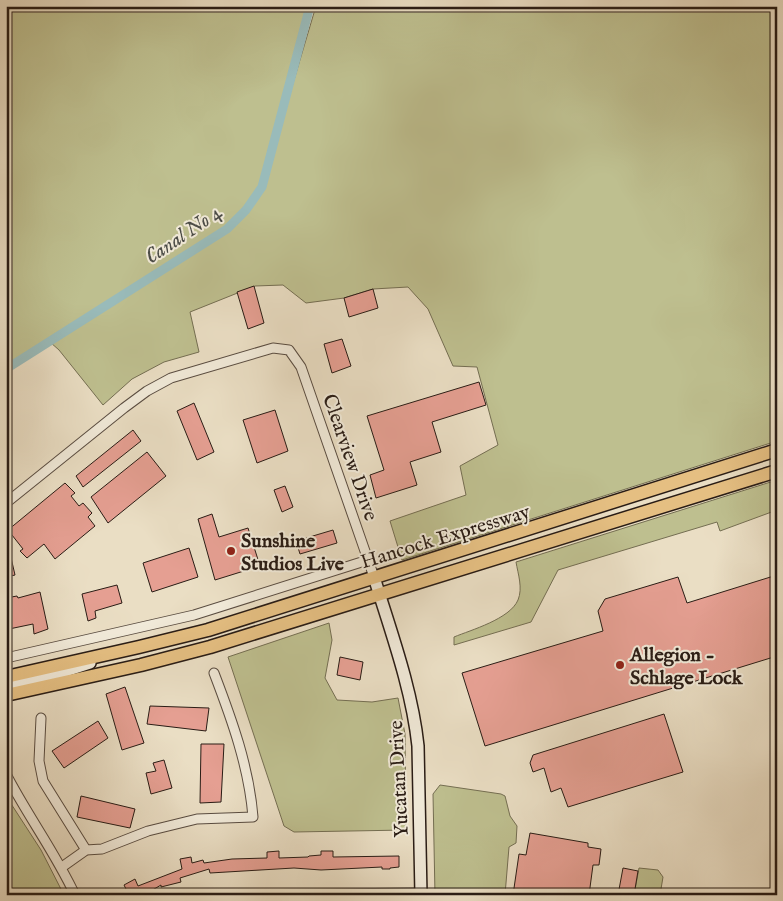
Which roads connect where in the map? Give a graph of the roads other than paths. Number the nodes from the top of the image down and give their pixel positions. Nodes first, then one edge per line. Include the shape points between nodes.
1 (777, 450) edge
2 (777, 471) edge
3 (6, 503) edge
4 (368, 560) junction
5 (374, 577) junction
6 (379, 595) junction
7 (112, 654) junction
8 (6, 658) edge
9 (214, 673) dead end
10 (6, 677) edge
11 (6, 686) edge
12 (6, 695) edge
13 (41, 718) dead end
14 (6, 774) edge
15 (86, 850) junction
16 (62, 867) junction
17 (421, 894) edge
18 (75, 895) edge
19 (235, 895) edge

1 - 5 main road, Hancock Expressway
2 - 6 main road, Hancock Expressway
3 - 4 street, Clearview Drive via 147,391 171,378 266,349 283,348 290,350 301,367
4 - 5 street, Clearview Drive
4 - 8 street via 194,615
5 - 6 street, Yucatan Drive
5 - 7 main road, Hancock Expressway via 208,630
6 - 12 main road, Hancock Expressway via 184,654
6 - 17 street, Yucatan Drive via 416,725
7 - 10 main road, Hancock Expressway
7 - 11 street via 56,674
9 - 15 street via 246,766 253,817 196,819 148,831 102,849
13 - 15 street via 39,761 43,781
14 - 16 street
15 - 16 street
16 - 18 street
17 - 19 street

